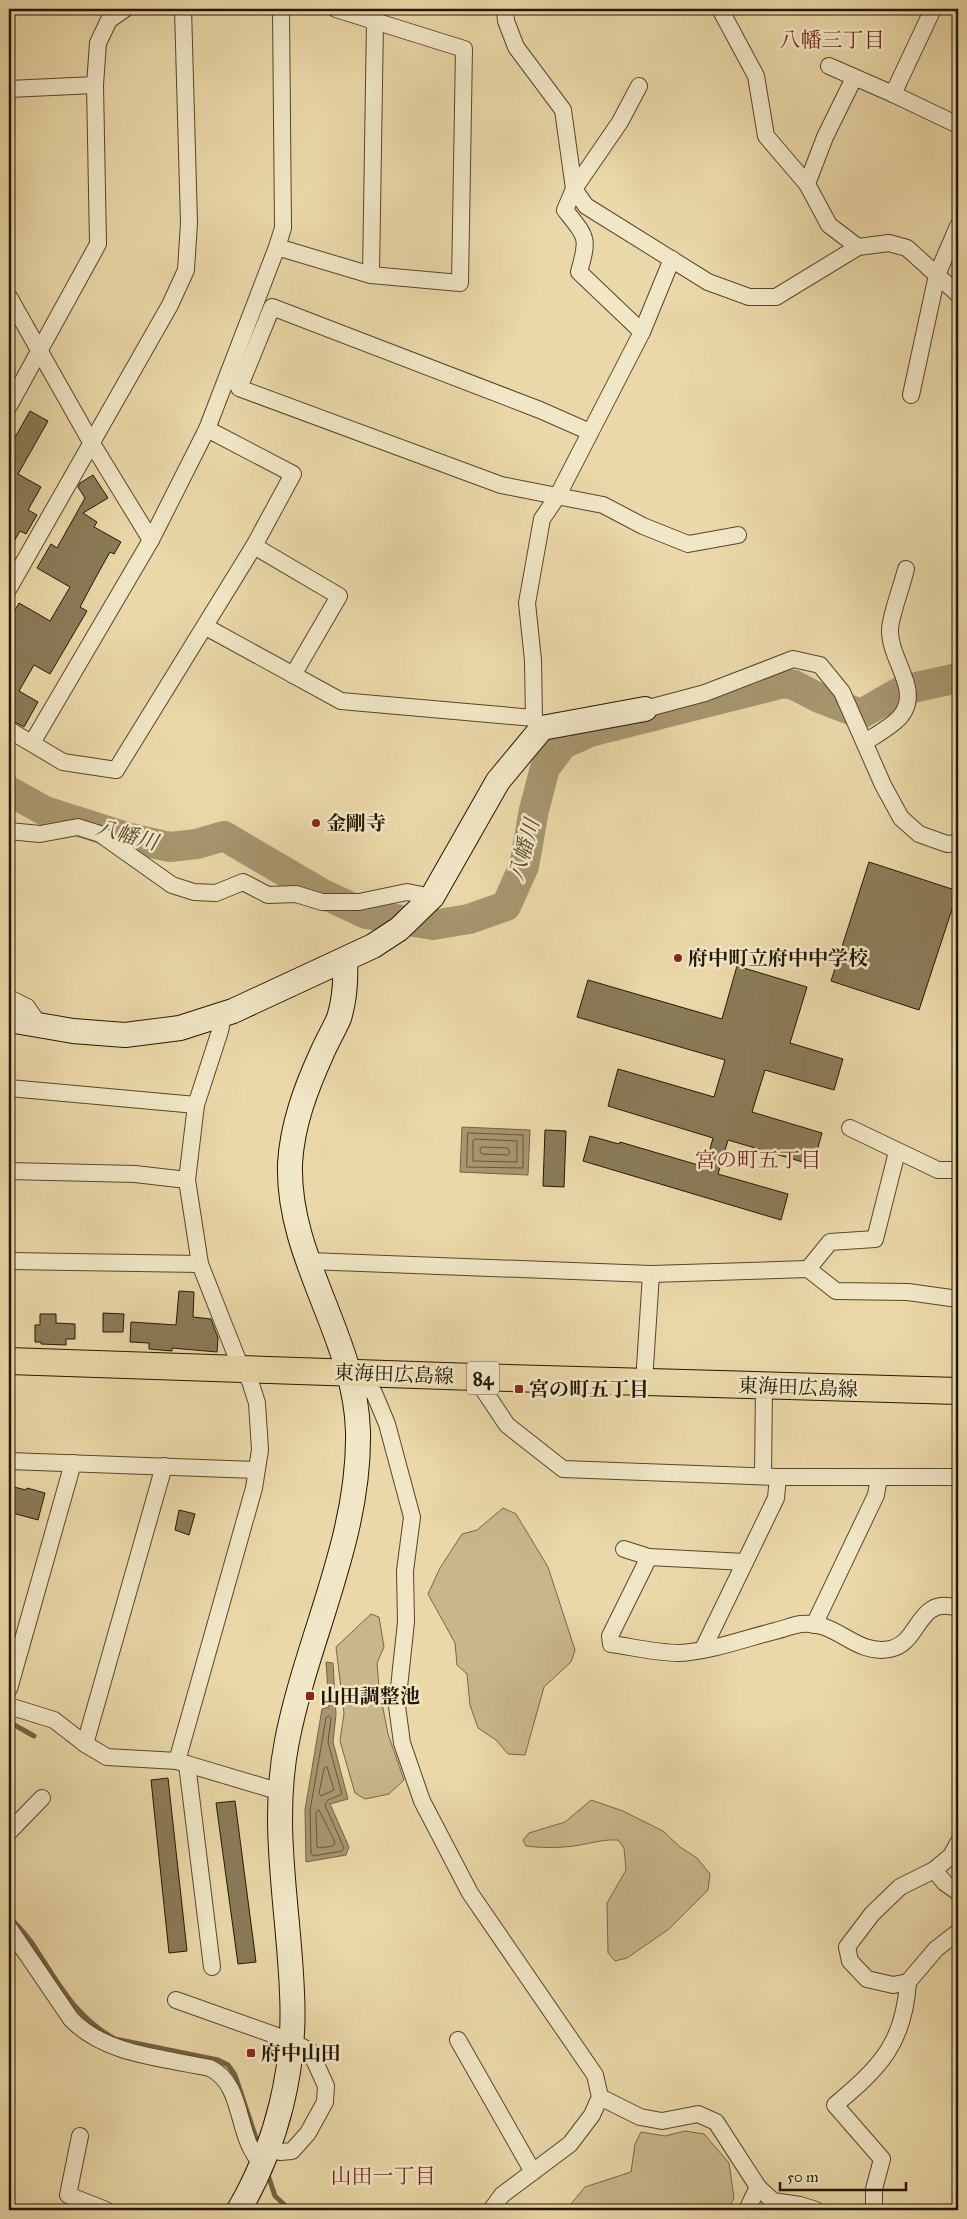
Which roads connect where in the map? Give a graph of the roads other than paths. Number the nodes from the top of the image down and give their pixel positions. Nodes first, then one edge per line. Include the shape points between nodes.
1 (124, 9) edge
2 (183, 9) edge
3 (281, 9) edge
4 (336, 9) edge
5 (505, 9) edge
6 (720, 9) edge
7 (933, 9) edge
8 (375, 21) junction
9 (829, 66) dead end
10 (854, 78) junction
11 (95, 85) junction
12 (639, 86) dead end
13 (9, 89) edge
14 (893, 94) junction
15 (958, 125) edge
16 (807, 184) junction
17 (574, 189) junction
18 (957, 232) edge
19 (277, 247) junction
20 (858, 247) junction
21 (672, 259) junction
22 (371, 275) junction
23 (938, 275) junction
24 (958, 294) edge
25 (9, 297) edge
26 (642, 332) junction
27 (40, 352) junction
28 (911, 395) dead end
29 (9, 406) edge
30 (207, 429) junction
31 (590, 432) junction
32 (91, 442) junction
33 (557, 497) junction
34 (738, 535) dead end
35 (151, 540) junction
36 (254, 546) junction
37 (906, 570) dead end
38 (9, 588) edge
39 (206, 627) junction
40 (294, 675) junction
41 (644, 709) joint
42 (538, 723) junction
43 (9, 730) edge
44 (865, 742) junction
45 (32, 743) junction
46 (9, 831) edge
47 (958, 843) edge
48 (432, 897) junction
49 (345, 960) junction
50 (9, 998) edge
51 (223, 1015) junction
52 (9, 1020) edge
53 (40, 1026) junction
54 (9, 1088) edge
55 (196, 1105) junction
56 (850, 1128) dead end
57 (897, 1152) junction
58 (958, 1170) edge
59 (9, 1171) edge
60 (187, 1180) junction
61 (9, 1261) edge
62 (309, 1262) junction
63 (200, 1264) junction
64 (808, 1268) junction
65 (651, 1274) junction
66 (958, 1299) edge
67 (9, 1361) edge
68 (243, 1369) junction
69 (350, 1372) junction
70 (475, 1378) junction
71 (644, 1382) junction
72 (764, 1386) junction
73 (958, 1391) edge
74 (9, 1461) edge
75 (73, 1463) junction
76 (164, 1466) junction
77 (256, 1470) junction
78 (770, 1477) junction
79 (879, 1477) junction
80 (958, 1477) edge
81 (624, 1549) dead end
82 (650, 1557) junction
83 (745, 1562) junction
84 (958, 1608) edge
85 (814, 1625) junction
86 (702, 1649) junction
87 (9, 1689) edge
88 (9, 1706) edge
89 (85, 1744) junction
90 (182, 1763) junction
91 (281, 1792) junction
92 (42, 1798) dead end
93 (9, 1832) edge
94 (958, 1843) edge
95 (934, 1870) junction
96 (958, 1892) edge
97 (9, 1928) edge
98 (958, 1932) edge
99 (212, 1967) dead end
100 (908, 1982) junction
101 (176, 2000) dead end
102 (458, 2040) dead end
103 (291, 2041) junction
104 (600, 2097) junction
105 (80, 2136) dead end
106 (266, 2157) junction
107 (532, 2172) junction
108 (758, 2187) junction
109 (246, 2208) edge
110 (106, 2210) edge
111 (491, 2210) edge
112 (747, 2210) edge
113 (816, 2210) edge
114 (874, 2210) edge

1 - 11 street via 108,20 98,44
2 - 32 street via 190,223 186,270 170,305
3 - 19 street via 283,228
4 - 8 street
5 - 17 street via 516,46 563,110
6 - 16 street via 756,76 766,136
7 - 14 street
8 - 22 street
8 - 22 street via 464,50 460,283
9 - 10 street
10 - 14 street
10 - 16 street via 825,137
11 - 13 street
11 - 27 street via 98,244
12 - 17 street via 620,122
14 - 15 street
16 - 20 street via 829,225
17 - 21 street via 586,206
17 - 26 street via 565,210 582,233 586,246 579,272
18 - 23 street
19 - 22 street
19 - 30 street
20 - 21 street via 776,297 749,297 708,282
20 - 23 street via 889,243 908,248
21 - 26 street
23 - 24 street
23 - 28 street
25 - 27 street
26 - 31 street
27 - 29 street
27 - 32 street
30 - 35 street
30 - 36 street via 293,474
31 - 33 street
31 - 33 street via 272,307 239,388 501,485
32 - 35 street
32 - 38 street
33 - 34 street via 603,506 688,544
33 - 42 street via 542,519 527,603
35 - 45 street
36 - 39 street
36 - 40 street via 339,596
37 - 44 street via 890,629 894,655 905,679 909,700 900,717
39 - 40 street
39 - 45 street via 116,770 63,762
40 - 42 street via 340,701
41 - 42 street
41 - 44 street via 705,693 794,659 820,665 842,692
42 - 48 street via 498,781
43 - 45 street
44 - 47 street via 901,818 919,834 947,844
46 - 48 street via 40,834 78,828 100,834 172,885 194,892 216,893 243,882 268,895 296,894 322,902 360,902 408,892
48 - 49 street via 399,929
49 - 51 street
49 - 62 street via 346,986 339,1018 307,1087 295,1124 290,1162 291,1201
50 - 53 street via 27,1007
51 - 53 street via 180,1028 125,1035
51 - 55 street
52 - 53 street
54 - 55 street
55 - 60 street
56 - 57 street
57 - 58 street via 938,1170
57 - 64 street via 875,1239 830,1242
59 - 60 street via 135,1174
60 - 63 street
61 - 63 street
62 - 65 street
62 - 69 street
63 - 68 street
64 - 65 street
64 - 66 street via 836,1291 908,1292
65 - 71 street
67 - 68 main road, 東海田広島線 / 84
68 - 69 main road, 東海田広島線 / 84
68 - 77 street via 257,1403 260,1450
69 - 70 main road, 東海田広島線 / 84
69 - 91 street via 358,1430 357,1479 348,1525 286,1742
69 - 104 street via 374,1393 387,1424 412,1517 405,1571 406,1622 397,1706 402,1743 422,1801 470,1893 595,2075
70 - 71 main road, 東海田広島線 / 84
70 - 78 street via 507,1425 563,1469
71 - 72 main road, 東海田広島線 / 84
72 - 73 main road, 東海田広島線 / 84
72 - 78 street
74 - 75 street
75 - 76 street
75 - 87 street
76 - 77 street
76 - 89 street
77 - 90 street
78 - 79 street
78 - 83 street via 776,1498
79 - 80 street
79 - 85 street via 876,1495
81 - 82 street
82 - 83 street
82 - 86 street via 610,1636 611,1644 680,1653
83 - 86 street
84 - 85 street via 946,1604 927,1611 904,1641 891,1649 868,1649 827,1626
85 - 86 street via 802,1624
88 - 89 street via 54,1720
89 - 90 street via 106,1757
90 - 91 street
90 - 99 street
91 - 103 street via 280,1838 293,1996
92 - 93 street
94 - 95 street via 951,1856
95 - 96 street
95 - 100 street via 900,1888 872,1914 847,1947 850,1961 867,1979 892,1986
97 - 106 street via 80,2028 113,2047 220,2073 231,2090 248,2146 254,2156
98 - 100 street via 936,1949
100 - 114 street via 907,2003 890,2051 870,2076 835,2105 882,2159 874,2189
101 - 103 street
102 - 107 street
103 - 106 street via 283,2098
103 - 106 street via 310,2051 326,2086 325,2102 308,2133 292,2151
104 - 107 street via 592,2115 570,2144
104 - 108 street via 640,2117 662,2120 698,2114 716,2122
105 - 110 street via 68,2195
106 - 109 street
107 - 111 street via 502,2195
108 - 112 street
108 - 113 street via 773,2201

